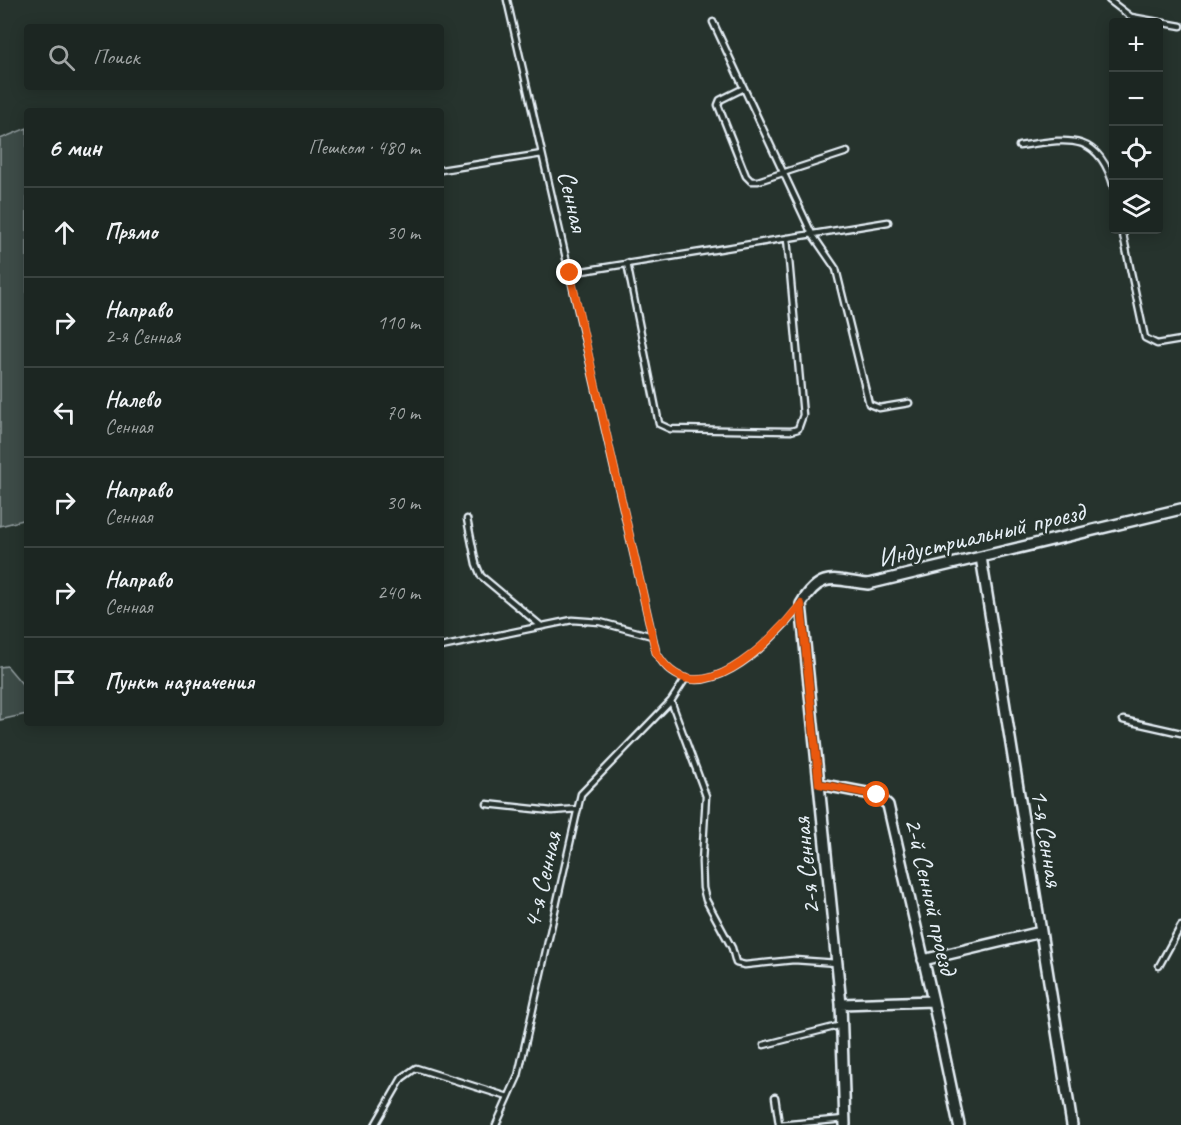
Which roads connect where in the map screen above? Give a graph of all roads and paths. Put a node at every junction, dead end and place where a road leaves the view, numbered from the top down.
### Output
1 (507, 0) edge
2 (1109, 0) edge
3 (713, 22) dead end
4 (1181, 26) edge
5 (744, 88) junction
6 (1019, 146) dead end
7 (847, 152) dead end
8 (543, 154) junction
9 (444, 169) edge
10 (783, 172) junction
11 (1110, 180) edge
12 (888, 222) dead end
13 (812, 234) junction
14 (1123, 234) edge
15 (787, 238) junction
16 (627, 263) junction
17 (570, 273) junction
18 (1181, 340) edge
19 (909, 403) dead end
20 (1181, 509) edge
21 (467, 519) dead end
22 (981, 557) junction
23 (801, 604) junction
24 (541, 626) junction
25 (652, 636) junction
26 (444, 646) edge
27 (686, 678) junction
28 (671, 701) junction
29 (1123, 720) dead end
30 (1181, 733) edge
31 (819, 784) junction
32 (487, 804) dead end
33 (578, 809) junction
34 (1181, 926) edge
35 (1041, 932) junction
36 (923, 960) junction
37 (837, 963) junction
38 (1159, 966) dead end
39 (933, 1001) junction
40 (841, 1004) junction
41 (842, 1025) junction
42 (764, 1045) dead end
43 (775, 1096) dead end
44 (508, 1097) junction
45 (845, 1122) edge
46 (375, 1125) edge
47 (496, 1125) edge
48 (779, 1125) edge
49 (959, 1125) edge
50 (1071, 1125) edge

1 - 8 lane, Сенная
2 - 4 lane
3 - 5 lane
5 - 10 lane
5 - 10 lane
6 - 11 lane
7 - 10 lane
8 - 9 lane
8 - 17 lane, Сенная
10 - 13 lane
12 - 13 lane
13 - 15 lane
13 - 19 lane
14 - 18 lane
15 - 16 lane
15 - 16 lane
16 - 17 lane
17 - 25 lane, Сенная
20 - 22 street, Индустриальный проезд
21 - 24 lane
22 - 23 street, Индустриальный проезд
22 - 35 street, 1-я Сенная
23 - 27 lane
23 - 31 street, 2-я Сенная
24 - 25 lane
24 - 26 lane
25 - 27 lane, Сенная
27 - 28 lane, 4-я Сенная
28 - 33 lane, 4-я Сенная
28 - 37 lane
29 - 30 lane
31 - 36 street, 2-й Сенной проезд
31 - 37 street, 2-я Сенная
32 - 33 lane
33 - 44 lane, 4-я Сенная
34 - 38 lane
35 - 36 street
35 - 50 street, 1-я Сенная
36 - 39 street, 2-й Сенной проезд
37 - 40 street, 2-я Сенная
39 - 40 street, 2-й Сенной проезд
39 - 49 street, 2-й Сенной проезд
40 - 41 street, 2-я Сенная
41 - 42 lane
41 - 45 street, 2-я Сенная
43 - 48 lane
44 - 46 lane
44 - 47 lane, 4-я Сенная
45 - 48 lane

